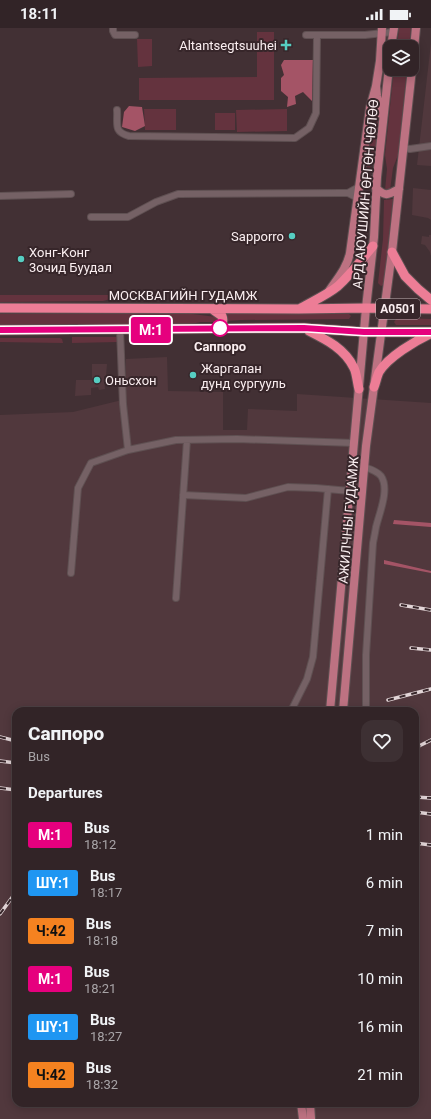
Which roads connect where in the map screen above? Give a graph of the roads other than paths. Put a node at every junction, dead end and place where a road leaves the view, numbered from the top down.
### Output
1 (113, 28) edge
2 (416, 28) edge
3 (393, 30) edge
4 (382, 31) edge
5 (135, 35) dead end
6 (306, 35) dead end
7 (317, 35) junction
8 (392, 40) edge
9 (415, 40) edge
10 (388, 76) edge
11 (411, 76) edge
12 (376, 86) junction
13 (117, 110) dead end
14 (382, 122) junction
15 (431, 146) edge
16 (403, 148) junction
17 (377, 177) junction
18 (359, 186) junction
19 (376, 188) junction
20 (399, 189) junction
21 (348, 192) junction
22 (71, 194) dead end
23 (0, 196) edge
24 (358, 198) junction
25 (375, 207) junction
26 (91, 216) dead end
27 (373, 246) junction
28 (392, 252) junction
29 (328, 294) junction
30 (431, 300) edge
31 (0, 308) edge
32 (366, 308) junction
33 (211, 309) junction
34 (299, 309) junction
35 (384, 309) junction
36 (431, 309) edge
37 (218, 328) junction
38 (304, 328) junction
39 (0, 330) edge
40 (120, 330) junction
41 (364, 332) junction
42 (381, 332) junction
43 (431, 333) edge
44 (374, 387) junction
45 (359, 389) junction
46 (187, 440) junction
47 (354, 443) junction
48 (128, 450) junction
49 (364, 467) junction
50 (328, 489) junction
51 (350, 491) junction
52 (183, 495) junction
53 (71, 573) dead end
54 (176, 598) dead end
55 (293, 707) edge
56 (330, 707) edge
57 (343, 707) edge
58 (366, 707) edge
59 (302, 1107) edge
60 (310, 1107) edge
61 (303, 1119) edge
62 (311, 1119) edge

1 - 5 street
2 - 9 main road
3 - 4 street
3 - 8 main road
4 - 7 street
4 - 12 main road
6 - 7 street
7 - 13 street
10 - 14 main road, АРД АЮУШИЙН ӨРГӨН ЧӨЛӨӨ
11 - 16 main road
12 - 14 main road
12 - 18 main road
14 - 17 main road, АРД АЮУШИЙН ӨРГӨН ЧӨЛӨӨ
15 - 16 street
16 - 20 main road
17 - 18 street
17 - 19 main road, АРД АЮУШИЙН ӨРГӨН ЧӨЛӨӨ
18 - 21 street
18 - 24 main road
19 - 20 main road
19 - 25 main road, АРД АЮУШИЙН ӨРГӨН ЧӨЛӨӨ
20 - 28 main road
21 - 24 street
21 - 26 street
22 - 23 street
24 - 25 street
24 - 29 main road
25 - 27 main road, АРД АЮУШИЙН ӨРГӨН ЧӨЛӨӨ
27 - 29 highway
27 - 32 main road, АРД АЮУШИЙН ӨРГӨН ЧӨЛӨӨ
28 - 30 highway
28 - 35 main road
29 - 34 highway
31 - 33 highway, МОСКВАГИЙН ГУДАМЖ
32 - 34 highway, МОСКВАГИЙН ГУДАМЖ
32 - 35 highway, A0501
32 - 41 main road, АРД АЮУШИЙН ӨРГӨН ЧӨЛӨӨ
33 - 34 highway, МОСКВАГИЙН ГУДАМЖ
33 - 37 highway
35 - 36 highway, A0501
35 - 42 main road
37 - 38 highway
37 - 40 highway
38 - 41 highway
38 - 45 highway
39 - 40 highway
40 - 48 street
41 - 42 highway, A0501
41 - 45 main road, АЖИЛЧНЫ ГУДАМЖ
42 - 43 highway, A0501
42 - 44 main road, АЖИЛЧНЫ ГУДАМЖ
43 - 44 highway
44 - 49 main road, АЖИЛЧНЫ ГУДАМЖ
45 - 47 main road, АЖИЛЧНЫ ГУДАМЖ
46 - 47 street
46 - 48 street
46 - 52 street
47 - 51 main road, АЖИЛЧНЫ ГУДАМЖ
48 - 53 street
49 - 57 main road, АЖИЛЧНЫ ГУДАМЖ
49 - 58 street
50 - 51 street
50 - 52 street
50 - 55 street
51 - 56 main road, АЖИЛЧНЫ ГУДАМЖ
52 - 54 street
59 - 61 main road
60 - 62 main road

